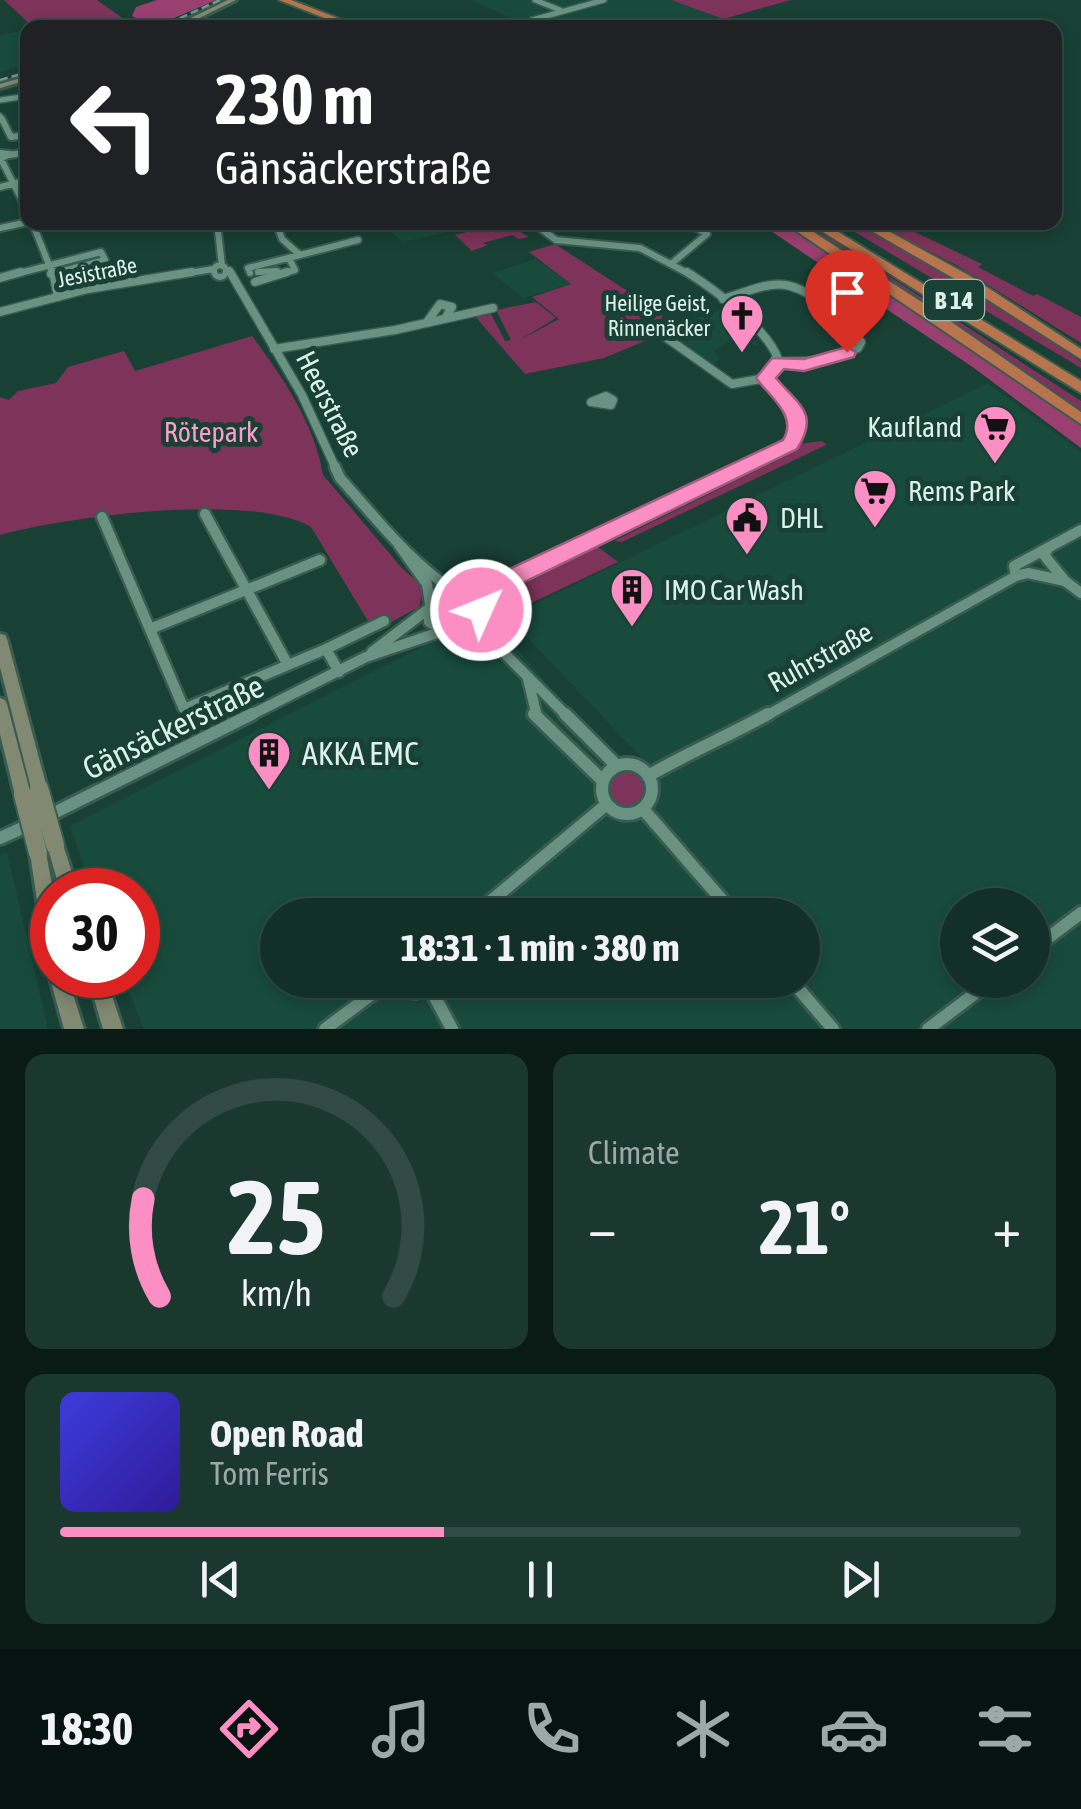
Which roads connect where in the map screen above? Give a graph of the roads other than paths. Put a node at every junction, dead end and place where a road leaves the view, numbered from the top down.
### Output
1 (233, 0) edge
2 (270, 0) edge
3 (283, 0) edge
4 (535, 0) edge
5 (604, 0) edge
6 (561, 10) junction
7 (190, 20) edge
8 (324, 20) edge
9 (337, 20) edge
10 (532, 20) edge
11 (0, 116) edge
12 (20, 136) edge
13 (5, 142) dead end
14 (4, 156) edge
15 (20, 185) edge
16 (0, 187) edge
17 (16, 187) junction
18 (20, 187) edge
19 (20, 195) edge
20 (34, 230) edge
21 (219, 230) edge
22 (279, 230) edge
23 (544, 230) edge
24 (700, 230) edge
25 (801, 230) edge
26 (825, 230) edge
27 (841, 230) edge
28 (876, 230) edge
29 (358, 240) dead end
30 (96, 243) dead end
31 (300, 255) junction
32 (289, 258) junction
33 (671, 264) junction
34 (51, 269) junction
35 (274, 269) junction
36 (222, 272) junction
37 (0, 278) edge
38 (58, 296) junction
39 (723, 299) junction
40 (493, 308) dead end
41 (0, 312) edge
42 (664, 336) dead end
43 (274, 349) junction
44 (1081, 356) edge
45 (779, 362) junction
46 (766, 378) junction
47 (1081, 378) edge
48 (1081, 388) edge
49 (1081, 419) edge
50 (205, 514) dead end
51 (102, 517) dead end
52 (1081, 530) edge
53 (398, 543) junction
54 (1048, 549) junction
55 (320, 560) dead end
56 (1016, 576) junction
57 (1064, 581) junction
58 (497, 585) junction
59 (246, 591) junction
60 (459, 592) junction
61 (1081, 593) edge
62 (429, 607) junction
63 (480, 613) junction
64 (384, 621) dead end
65 (150, 630) junction
66 (443, 631) junction
67 (461, 631) junction
68 (488, 637) junction
69 (0, 640) edge
70 (326, 649) junction
71 (366, 657) junction
72 (288, 665) junction
73 (339, 672) junction
74 (528, 679) junction
75 (0, 704) edge
76 (617, 766) junction
77 (648, 776) junction
78 (601, 779) junction
79 (31, 792) junction
80 (607, 804) junction
81 (644, 808) junction
82 (0, 838) edge
83 (46, 849) junction
84 (47, 868) edge
85 (57, 868) edge
86 (494, 898) edge
87 (721, 898) edge
88 (1081, 913) edge
89 (1050, 936) edge
90 (65, 998) edge
91 (103, 998) edge
92 (368, 998) edge
93 (439, 998) edge
94 (806, 998) edge
95 (969, 998) edge
96 (113, 1028) edge
97 (74, 1029) edge
98 (326, 1029) edge
99 (452, 1029) edge
100 (833, 1029) edge
101 (928, 1029) edge

1 - 7 main road
2 - 8 highway
3 - 9 highway
4 - 6 street
5 - 6 street
6 - 10 street
11 - 12 street
13 - 14 street
14 - 17 street
15 - 17 street
16 - 17 street
17 - 18 street
17 - 19 street
20 - 34 street
21 - 36 street
22 - 31 street
23 - 33 street
24 - 33 street
25 - 49 highway
26 - 48 highway, B 14
27 - 47 highway, B 14
28 - 44 highway
29 - 31 street
30 - 34 street
31 - 32 street
32 - 35 street
32 - 35 street
33 - 39 street
34 - 37 street
34 - 38 street
35 - 35 street
36 - 38 street, Jesistraße
36 - 43 street, Heerstraße
38 - 41 street, Jesistraße
39 - 45 street
39 - 45 street
40 - 43 street
42 - 46 street
43 - 53 street, Heerstraße
45 - 46 street
46 - 58 street
50 - 59 street
51 - 65 street
52 - 54 street, Ruhrstraße
53 - 60 street, Heerstraße
53 - 62 street, Heerstraße
54 - 56 street, Ruhrstraße
54 - 57 street
55 - 59 street
56 - 57 street
56 - 77 street, Ruhrstraße
57 - 61 street
58 - 60 street
58 - 63 street
59 - 65 street
59 - 72 street
60 - 62 street
60 - 63 street
62 - 66 street
62 - 71 street, Gänsäckerstraße
63 - 67 street
63 - 68 street
64 - 70 street
65 - 72 street
66 - 67 street
66 - 71 street, Gänsäckerstraße
67 - 68 street
68 - 74 street
69 - 79 main road
70 - 72 street
70 - 73 street
71 - 73 street, Gänsäckerstraße
73 - 82 street, Gänsäckerstraße
74 - 76 street
74 - 78 street
75 - 79 main road
76 - 77 street
76 - 78 street
77 - 81 street
78 - 80 street
79 - 83 main road, bridge
80 - 81 street
80 - 86 street
81 - 87 street
83 - 84 main road
83 - 85 main road
88 - 89 street
90 - 97 main road
91 - 96 main road
92 - 98 street
93 - 99 street
94 - 100 street
95 - 101 street

